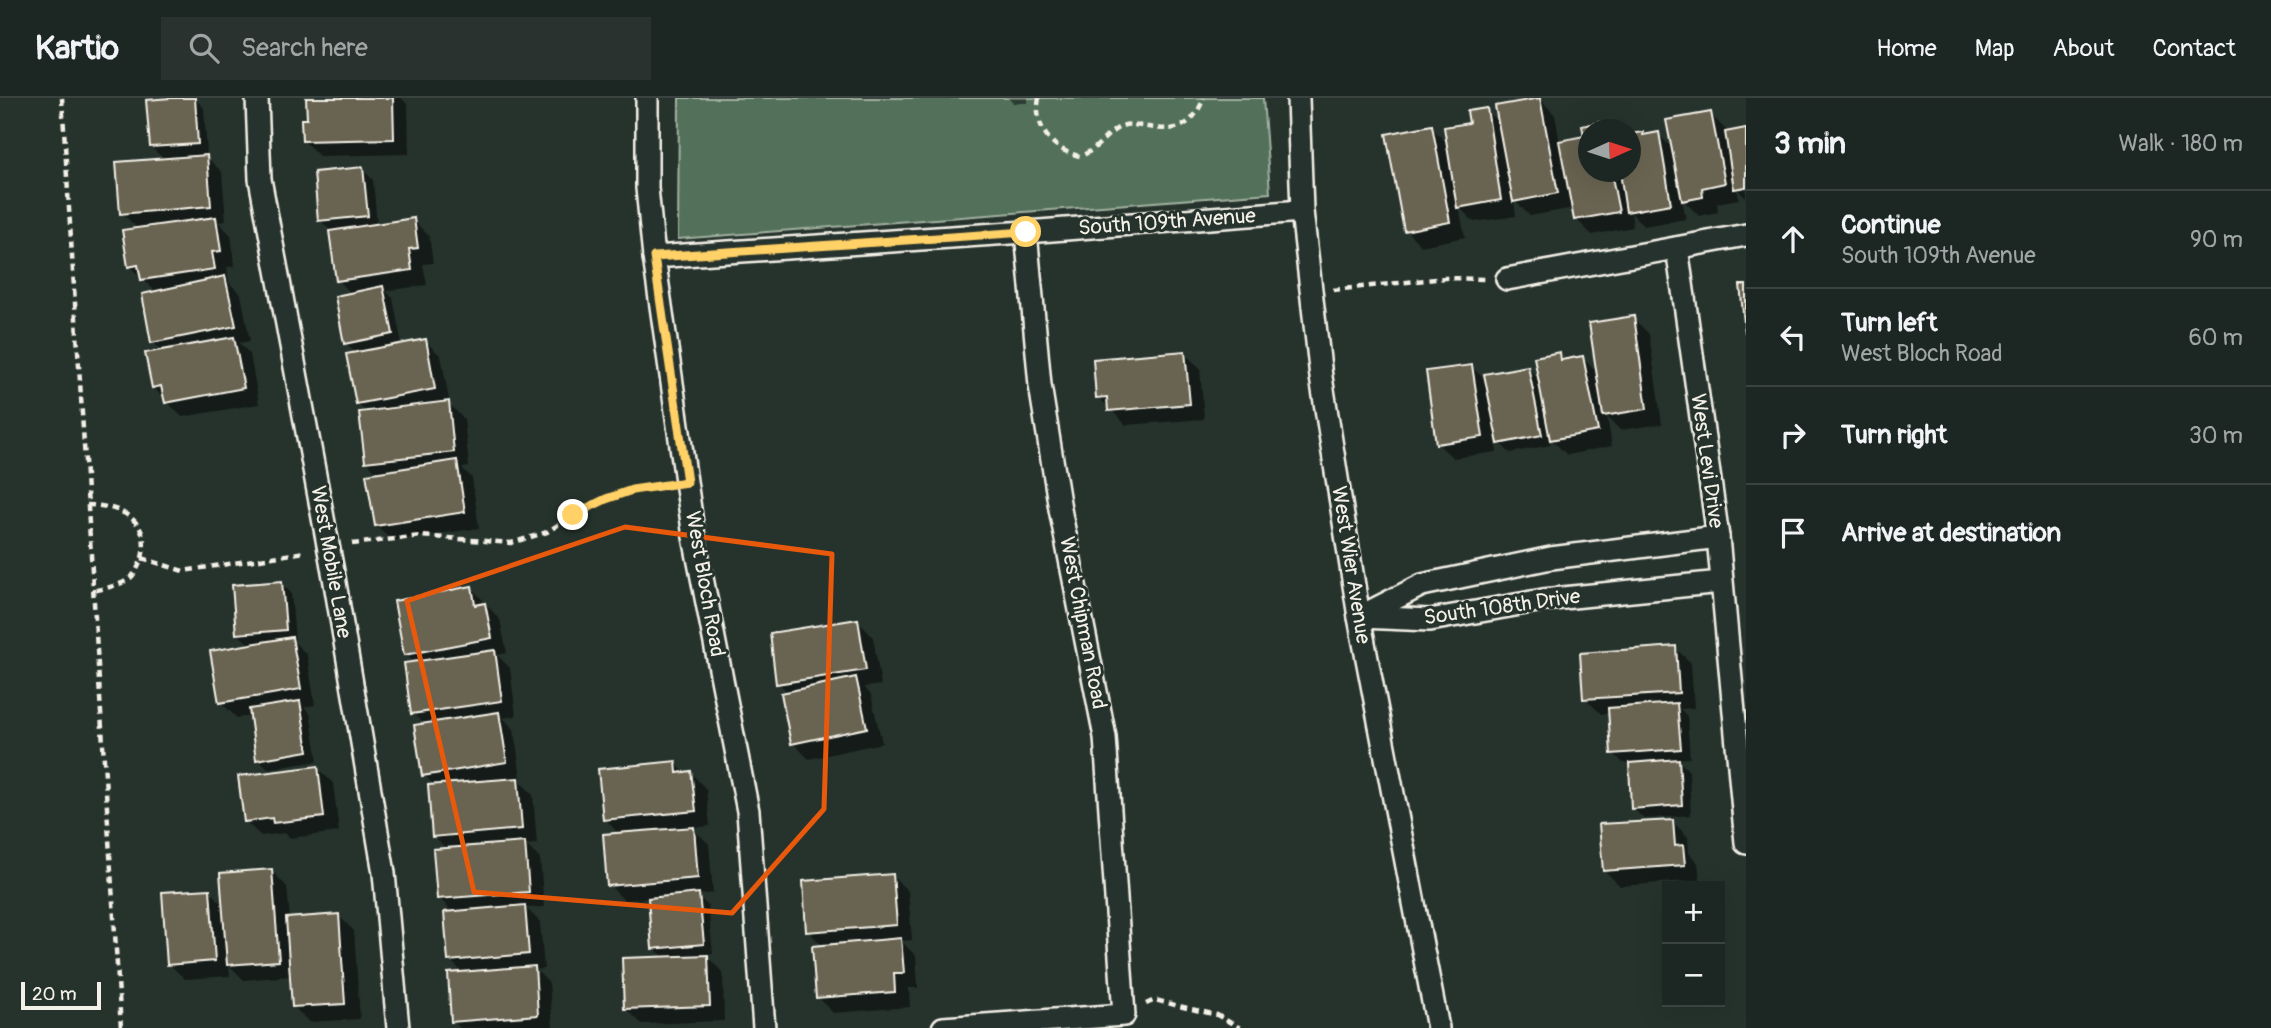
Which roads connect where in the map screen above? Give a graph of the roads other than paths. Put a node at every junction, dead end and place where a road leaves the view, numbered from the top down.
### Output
1 (257, 98) edge
2 (647, 98) edge
3 (1298, 98) edge
4 (1302, 211) junction
5 (1026, 232) junction
6 (1746, 235) edge
7 (1677, 248) junction
8 (654, 257) junction
9 (1507, 279) road end
10 (1718, 537) junction
11 (1721, 582) junction
12 (1359, 617) junction
13 (1746, 843) edge
14 (398, 1028) edge
15 (764, 1028) edge
16 (943, 1028) edge
17 (1438, 1028) edge

1 - 14 street, West Mobile Lane
2 - 8 street, West Bloch Road
3 - 4 street, West Wier Avenue
4 - 5 street, South 109th Avenue
4 - 12 street, West Wier Avenue
5 - 8 street, South 109th Avenue
5 - 16 street, West Chipman Road
6 - 7 street
7 - 9 street
7 - 10 street, West Levi Drive
8 - 15 street, West Bloch Road
10 - 11 street, West Levi Drive
10 - 12 street, South 108th Drive
11 - 12 street, South 108th Drive
11 - 13 street, West Levi Drive
12 - 17 street, West Wier Avenue

